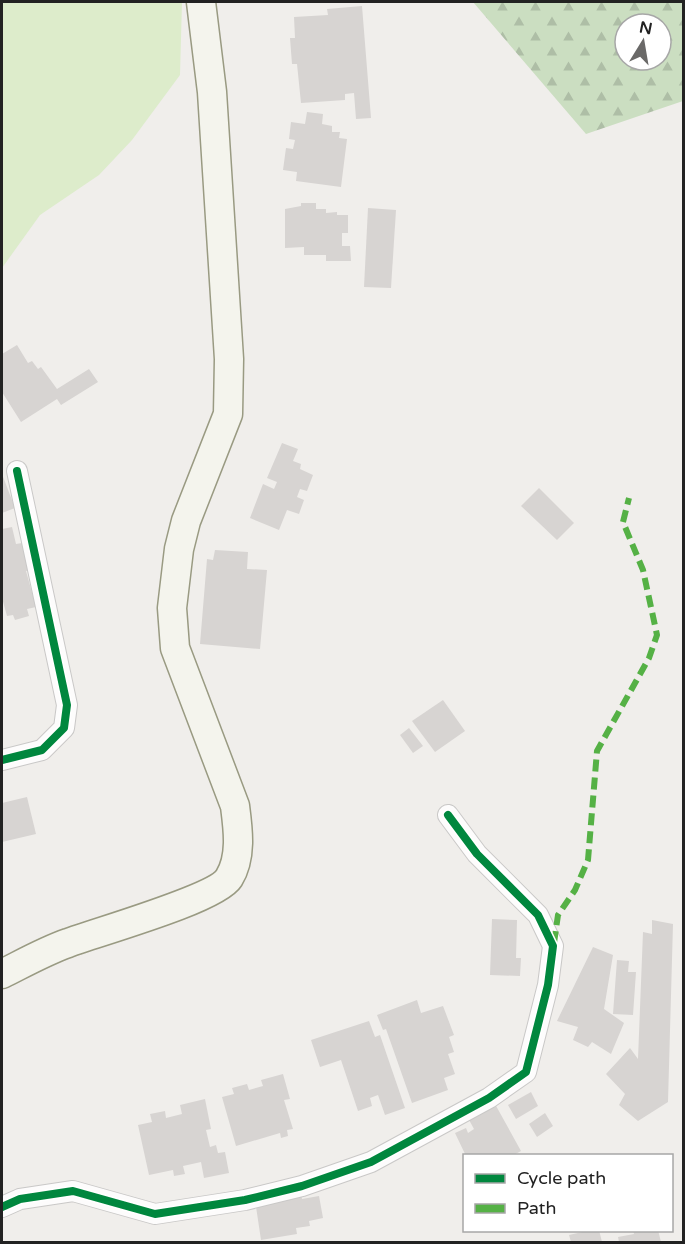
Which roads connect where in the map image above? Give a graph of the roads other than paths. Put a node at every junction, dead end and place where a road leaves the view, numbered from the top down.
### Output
1 (201, 2) edge
2 (16, 471) dead end
3 (2, 760) edge
4 (448, 815) dead end
5 (2, 974) edge
6 (2, 1207) edge

1 - 5 main road
2 - 3 street
4 - 6 street

